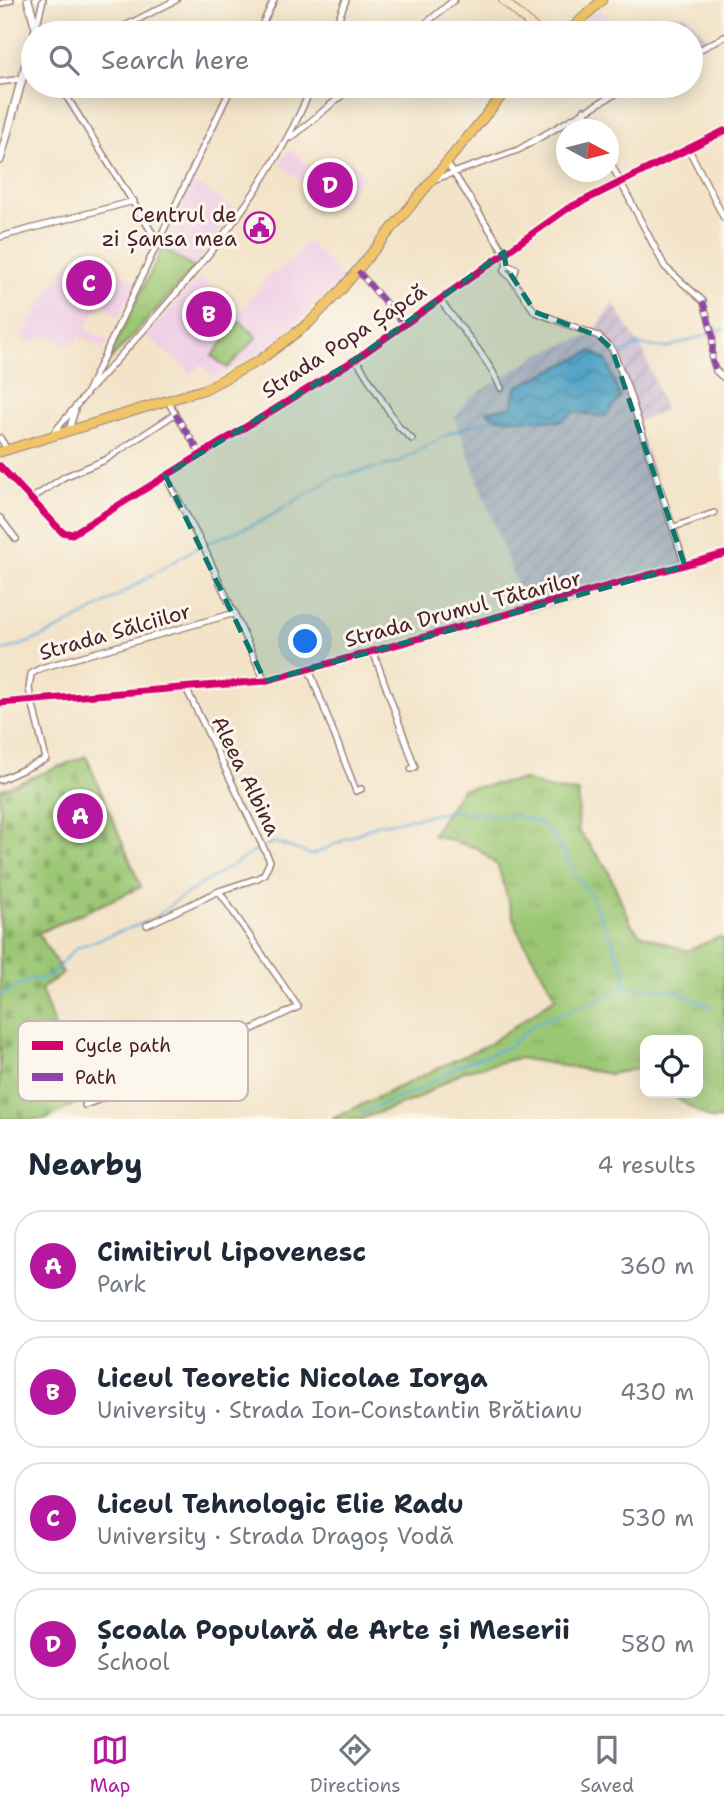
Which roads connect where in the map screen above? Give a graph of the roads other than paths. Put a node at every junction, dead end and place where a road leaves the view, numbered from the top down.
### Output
1 (11, 0) edge
2 (28, 0) edge
3 (43, 0) edge
4 (176, 0) edge
5 (274, 0) edge
6 (346, 0) edge
7 (454, 0) edge
8 (503, 0) edge
9 (596, 2) edge
10 (0, 4) edge
11 (33, 21) edge
12 (38, 21) edge
13 (135, 21) edge
14 (264, 21) edge
15 (338, 21) edge
16 (429, 21) edge
17 (527, 21) edge
18 (578, 21) edge
19 (724, 37) edge
20 (703, 48) edge
21 (21, 76) edge
22 (20, 79) junction
23 (0, 82) edge
24 (68, 98) edge
25 (226, 98) edge
26 (307, 98) edge
27 (339, 98) edge
28 (500, 98) edge
29 (606, 98) edge
30 (302, 109) junction
31 (584, 110) junction
32 (588, 119) edge
33 (313, 121) junction
34 (724, 131) edge
35 (289, 140) junction
36 (688, 148) junction
37 (0, 160) edge
38 (447, 163) junction
39 (454, 172) junction
40 (619, 177) edge
41 (433, 181) junction
42 (621, 181) junction
43 (134, 201) junction
44 (724, 218) edge
45 (0, 237) edge
46 (158, 242) junction
47 (504, 252) junction
48 (358, 271) junction
49 (440, 300) junction
50 (703, 301) joint
51 (404, 324) junction
52 (356, 359) junction
53 (716, 371) joint
54 (724, 378) edge
55 (501, 387) dead end
56 (86, 394) junction
57 (168, 401) junction
58 (76, 407) junction
59 (175, 414) junction
60 (69, 430) junction
61 (51, 436) junction
62 (0, 439) edge
63 (412, 439) dead end
64 (4, 451) edge
65 (200, 453) junction
66 (1, 470) edge
67 (165, 475) junction
68 (31, 499) junction
69 (714, 513) dead end
70 (0, 518) edge
71 (674, 527) junction
72 (16, 539) dead end
73 (724, 554) edge
74 (685, 566) junction
75 (235, 613) junction
76 (373, 651) junction
77 (309, 669) junction
78 (265, 681) junction
79 (187, 690) junction
80 (32, 701) junction
81 (0, 703) edge
82 (411, 769) dead end
83 (0, 780) edge
84 (361, 789) dead end
85 (219, 891) junction
86 (147, 925) dead end
87 (248, 1031) edge
88 (95, 1101) edge
89 (85, 1105) dead end

1 - 10 street
2 - 11 street
3 - 12 street
4 - 13 street
5 - 14 street
6 - 15 street
7 - 16 street
8 - 17 main road
9 - 18 main road
19 - 20 street
21 - 22 street
22 - 23 street
22 - 37 street
24 - 43 street
25 - 46 street
26 - 30 street
27 - 33 street
28 - 38 main road
29 - 31 street
30 - 33 street
30 - 35 street
31 - 32 street
31 - 39 street
33 - 35 street
34 - 36 street, Strada Popa Șapcă
35 - 56 street
36 - 42 street, Strada Popa Șapcă
36 - 44 street
38 - 39 street
38 - 41 main road
39 - 41 street
39 - 47 street
40 - 42 street
41 - 48 main road
42 - 47 street, Strada Popa Șapcă
42 - 50 street
43 - 45 street
43 - 46 street
46 - 56 street
47 - 49 street, Strada Popa Șapcă
47 - 71 street
48 - 51 street
48 - 57 main road
49 - 51 street, Strada Popa Șapcă
49 - 55 street
50 - 53 street
51 - 52 street, Strada Popa Șapcă
52 - 63 street
52 - 65 street, Strada Popa Șapcă
53 - 54 street
56 - 58 street
57 - 59 street
57 - 60 main road
58 - 60 street
58 - 61 street
59 - 65 street
59 - 68 street
60 - 61 main road
61 - 64 main road
62 - 64 street
65 - 67 street, Strada Popa Șapcă
66 - 68 street, Strada Popa Șapcă
67 - 68 street, Strada Popa Șapcă
67 - 75 street
69 - 71 street
70 - 72 street
71 - 74 street
73 - 74 street, Strada Drumul Tătarilor
74 - 76 street, Strada Drumul Tătarilor
75 - 78 street
75 - 80 street, Strada Sălciilor
76 - 77 street, Strada Drumul Tătarilor
76 - 82 street
77 - 78 street, Strada Drumul Tătarilor
77 - 84 street
78 - 79 street, Strada Drumul Tătarilor
79 - 80 street, Strada Drumul Tătarilor
79 - 85 street, Aleea Albina
80 - 81 street, Strada Drumul Tătarilor
80 - 83 street
85 - 86 street, Aleea Albina
85 - 87 street
88 - 89 street

